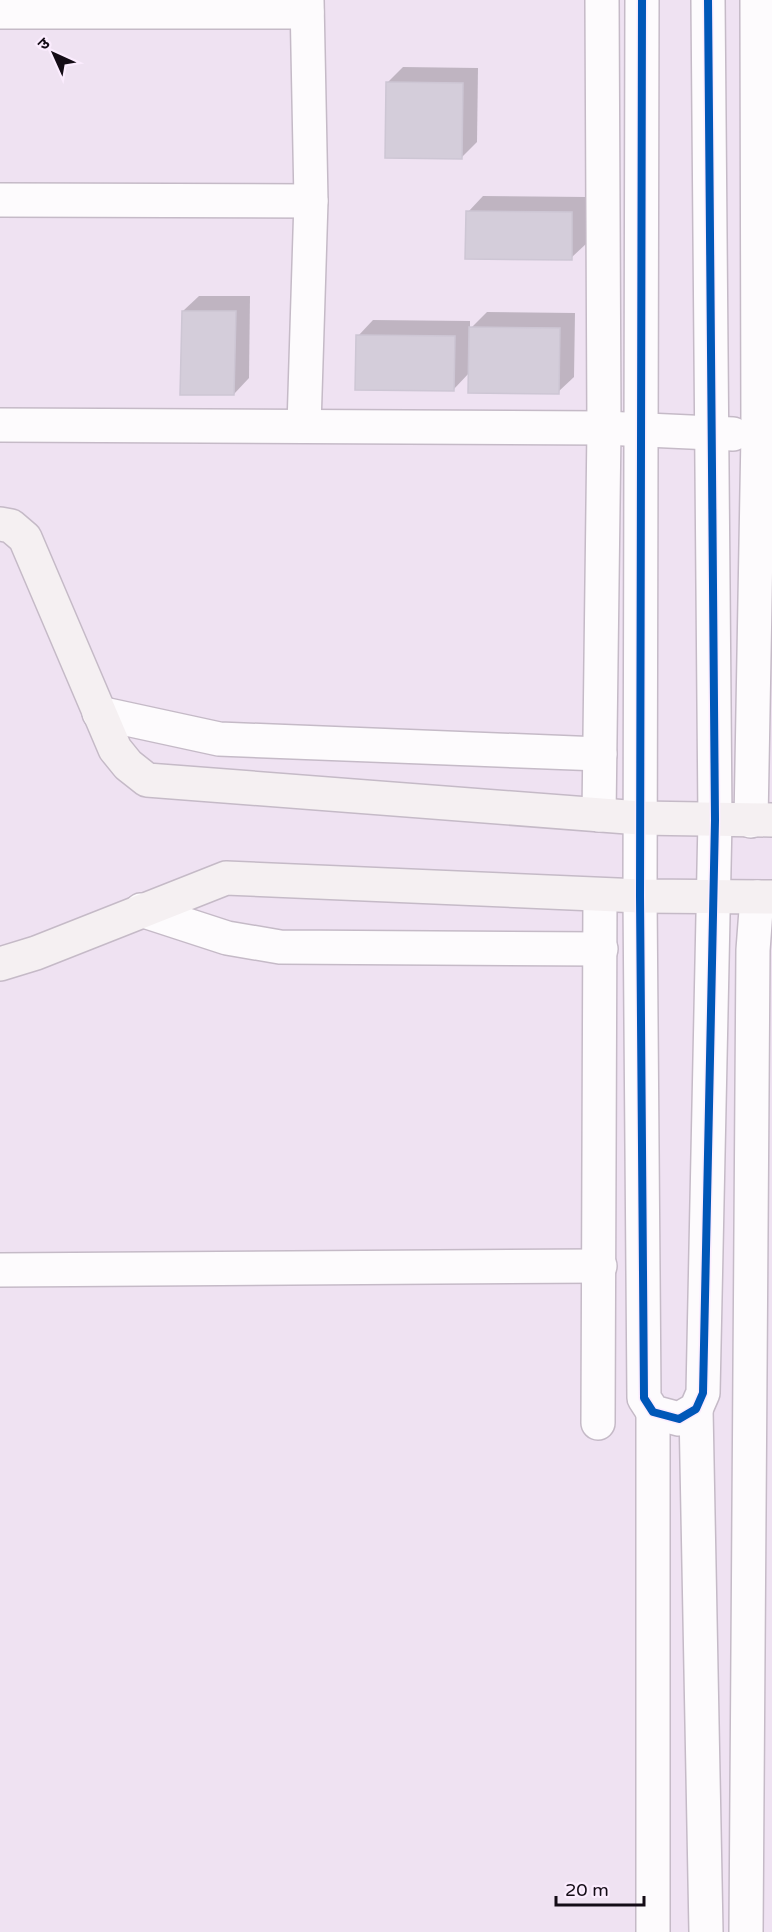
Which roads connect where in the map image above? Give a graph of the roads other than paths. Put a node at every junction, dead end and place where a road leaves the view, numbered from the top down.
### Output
1 (602, 0) edge
2 (642, 0) edge
3 (708, 0) edge
4 (757, 0) edge
5 (307, 6) edge
6 (0, 12) edge
7 (0, 200) edge
8 (311, 201) junction
9 (0, 425) edge
10 (304, 426) junction
11 (604, 428) junction
12 (642, 429) junction
13 (712, 434) junction
14 (765, 434) edge
15 (0, 524) edge
16 (99, 713) junction
17 (713, 751) junction
18 (761, 751) edge
19 (600, 754) junction
20 (599, 815) junction
21 (640, 818) junction
22 (715, 820) junction
23 (761, 820) edge
24 (600, 895) junction
25 (640, 897) junction
26 (765, 897) edge
27 (712, 898) junction
28 (141, 910) junction
29 (601, 949) junction
30 (763, 950) edge
31 (0, 964) edge
32 (600, 1266) junction
33 (0, 1270) edge
34 (707, 1271) junction
35 (761, 1271) edge
36 (696, 1409) junction
37 (653, 1412) junction
38 (598, 1423) dead end
39 (653, 1932) edge
40 (706, 1932) edge
41 (746, 1932) edge

1 - 11 street
2 - 12 street
3 - 13 street
4 - 14 street
5 - 6 street
5 - 8 street
7 - 8 street
8 - 10 street
9 - 10 street
10 - 11 street
11 - 12 street
11 - 19 street
12 - 13 street
12 - 21 street
13 - 14 street
13 - 17 street
14 - 18 street
15 - 16 street
16 - 19 street
16 - 20 street
17 - 18 street
17 - 22 street
18 - 23 street
19 - 20 street
20 - 21 street
21 - 22 street
21 - 25 street
22 - 23 street
22 - 27 street
24 - 25 street
24 - 28 street
24 - 29 street
25 - 27 street
25 - 37 street
26 - 27 street
26 - 30 street
27 - 34 street
28 - 29 street
28 - 31 street
29 - 32 street
30 - 35 street
32 - 33 street
32 - 38 street
34 - 35 street
34 - 36 street
35 - 41 street
36 - 37 street
36 - 40 street
37 - 39 street

